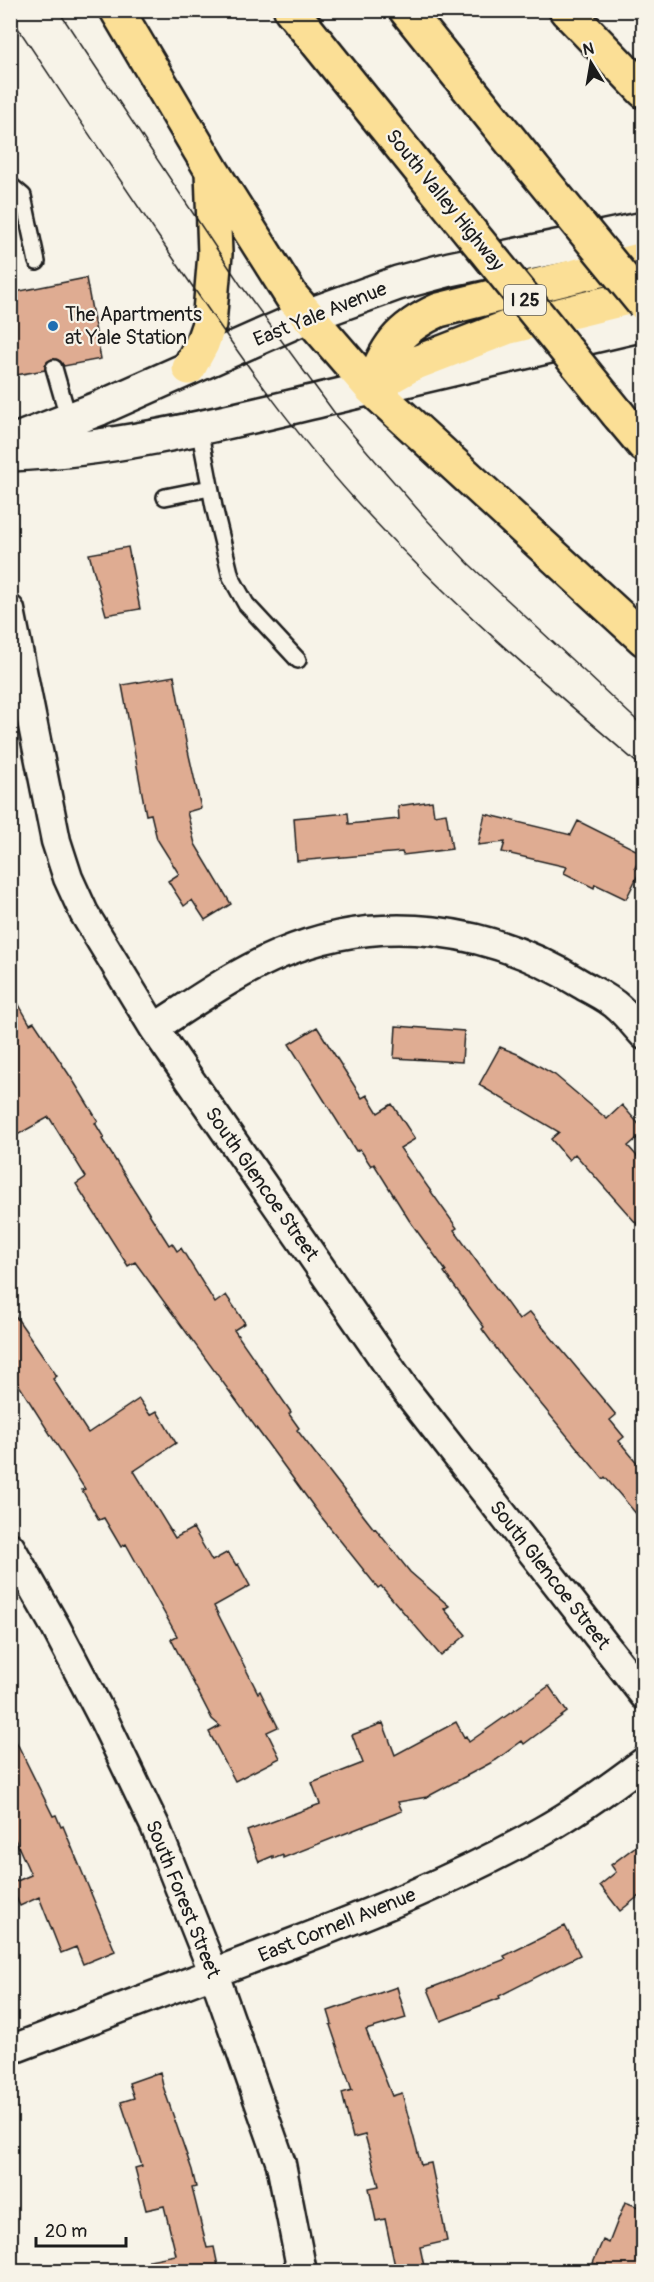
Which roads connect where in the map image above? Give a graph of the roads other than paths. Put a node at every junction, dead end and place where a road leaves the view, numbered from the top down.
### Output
1 (117, 10) edge
2 (291, 10) edge
3 (406, 10) edge
4 (567, 10) edge
5 (644, 91) edge
6 (212, 169) junction
7 (10, 185) edge
8 (644, 229) edge
9 (644, 259) edge
10 (37, 262) dead end
11 (644, 294) edge
12 (644, 304) edge
13 (307, 316) junction
14 (644, 324) edge
15 (54, 368) dead end
16 (189, 368) junction
17 (371, 388) junction
18 (69, 420) junction
19 (199, 428) junction
20 (10, 443) edge
21 (644, 446) edge
22 (10, 454) edge
23 (210, 488) junction
24 (165, 497) dead end
25 (10, 610) edge
26 (644, 639) edge
27 (298, 660) dead end
28 (154, 1028) junction
29 (644, 1035) edge
30 (10, 1547) edge
31 (644, 1695) edge
32 (644, 1762) edge
33 (214, 1974) junction
34 (10, 2050) edge
35 (302, 2271) edge

1 - 6 highway
2 - 21 highway, South Valley Highway / I 25, bridge
3 - 12 highway, bridge
4 - 5 highway
6 - 13 highway
6 - 16 highway
7 - 10 lane
8 - 13 main road, East Yale Avenue
9 - 17 highway
11 - 17 highway
13 - 16 main road, East Yale Avenue
13 - 17 highway
14 - 17 main road
15 - 18 lane
16 - 18 main road, East Yale Avenue
17 - 19 main road
17 - 26 highway
18 - 20 main road, East Yale Avenue
19 - 22 main road
19 - 23 lane
23 - 24 lane
23 - 27 lane
25 - 28 street, South Glencoe Street
28 - 29 street
28 - 31 street, South Glencoe Street
30 - 33 street, South Forest Street
32 - 33 street, East Cornell Avenue
33 - 34 street, East Cornell Avenue
33 - 35 street, South Forest Street

